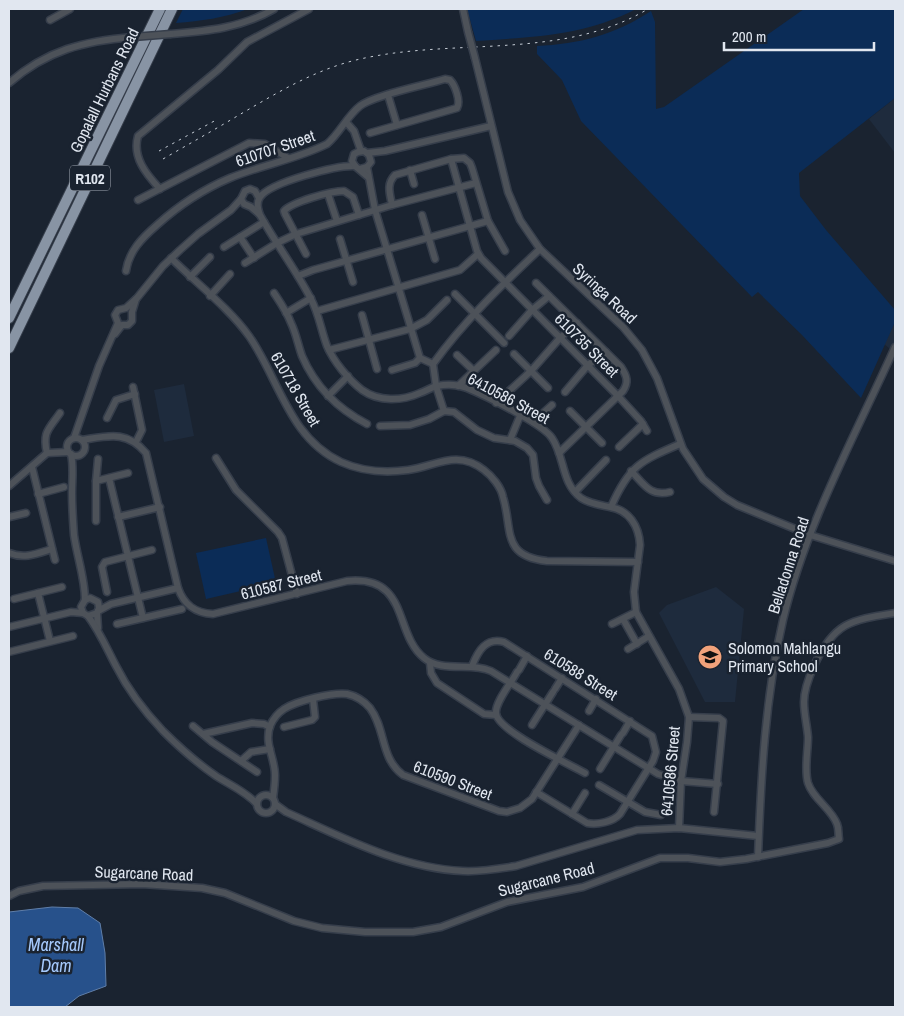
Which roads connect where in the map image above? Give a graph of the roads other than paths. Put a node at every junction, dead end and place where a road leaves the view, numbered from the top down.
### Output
1 (70, 9) edge
2 (160, 9) edge
3 (172, 9) edge
4 (274, 9) edge
5 (309, 9) edge
6 (456, 9) edge
7 (463, 9) edge
8 (50, 20) dead end
9 (9, 83) edge
10 (388, 95) junction
11 (346, 122) junction
12 (397, 125) junction
13 (492, 126) junction
14 (370, 133) dead end
15 (385, 151) junction
16 (359, 154) junction
17 (288, 158) junction
18 (452, 159) junction
19 (341, 166) junction
20 (363, 166) junction
21 (410, 170) junction
22 (476, 183) junction
23 (414, 184) dead end
24 (459, 188) junction
25 (160, 189) junction
26 (271, 189) junction
27 (255, 191) junction
28 (328, 194) junction
29 (241, 198) junction
30 (138, 200) dead end
31 (253, 204) junction
32 (392, 205) junction
33 (231, 210) junction
34 (375, 210) junction
35 (359, 215) junction
36 (422, 215) dead end
37 (488, 221) junction
38 (264, 222) junction
39 (337, 222) junction
40 (470, 226) junction
41 (296, 234) junction
42 (240, 237) junction
43 (428, 238) junction
44 (340, 239) dead end
45 (277, 243) junction
46 (224, 247) dead end
47 (540, 249) junction
48 (387, 250) junction
49 (505, 251) dead end
50 (306, 254) dead end
51 (478, 254) junction
52 (210, 257) dead end
53 (171, 258) junction
54 (254, 258) junction
55 (435, 259) dead end
56 (347, 261) junction
57 (245, 263) dead end
58 (126, 271) dead end
59 (230, 274) dead end
60 (298, 276) junction
61 (190, 277) junction
62 (353, 282) dead end
63 (504, 282) junction
64 (536, 283) dead end
65 (398, 288) junction
66 (274, 293) dead end
67 (455, 294) dead end
68 (210, 296) junction
69 (550, 296) junction
70 (136, 298) junction
71 (310, 298) junction
72 (447, 300) dead end
73 (126, 308) junction
74 (532, 310) junction
75 (316, 311) junction
76 (132, 312) junction
77 (286, 313) junction
78 (475, 314) junction
79 (362, 315) dead end
80 (9, 318) edge
81 (577, 323) junction
82 (120, 324) junction
83 (410, 329) junction
84 (509, 336) dead end
85 (560, 338) junction
86 (369, 340) junction
87 (504, 343) dead end
88 (895, 347) edge
89 (9, 348) edge
90 (329, 350) junction
91 (496, 350) dead end
92 (606, 352) junction
93 (514, 354) dead end
94 (457, 355) dead end
95 (420, 358) junction
96 (433, 364) junction
97 (588, 365) junction
98 (378, 369) dead end
99 (392, 370) dead end
100 (474, 371) junction
101 (531, 371) junction
102 (348, 376) junction
103 (436, 386) junction
104 (458, 386) junction
105 (133, 387) dead end
106 (548, 388) dead end
107 (565, 392) dead end
108 (135, 394) junction
109 (328, 396) junction
110 (618, 396) junction
111 (496, 403) junction
112 (552, 405) dead end
113 (570, 410) dead end
114 (444, 411) junction
115 (60, 412) dead end
116 (520, 416) junction
117 (107, 418) dead end
118 (533, 422) junction
119 (367, 424) dead end
120 (643, 424) junction
121 (380, 426) dead end
122 (586, 426) junction
123 (647, 431) dead end
124 (510, 440) junction
125 (80, 441) junction
126 (136, 442) junction
127 (602, 443) dead end
128 (680, 444) junction
129 (619, 448) dead end
130 (69, 450) junction
131 (47, 452) junction
132 (558, 453) junction
133 (79, 455) junction
134 (216, 458) dead end
135 (98, 459) dead end
136 (606, 460) dead end
137 (32, 467) junction
138 (73, 467) junction
139 (632, 471) junction
140 (128, 474) dead end
141 (109, 478) junction
142 (96, 481) junction
143 (9, 486) edge
144 (64, 488) dead end
145 (575, 492) junction
146 (670, 492) dead end
147 (38, 494) junction
148 (547, 500) dead end
149 (160, 507) junction
150 (610, 507) junction
151 (26, 513) dead end
152 (118, 516) junction
153 (9, 518) edge
154 (96, 521) dead end
155 (810, 535) junction
156 (52, 549) junction
157 (152, 550) dead end
158 (9, 551) edge
159 (127, 556) junction
160 (55, 560) dead end
161 (895, 561) edge
162 (638, 562) junction
163 (62, 587) dead end
164 (84, 587) junction
165 (178, 588) junction
166 (107, 592) dead end
167 (38, 593) junction
168 (297, 594) junction
169 (138, 598) junction
170 (14, 599) dead end
171 (95, 600) junction
172 (83, 602) junction
173 (111, 604) junction
174 (182, 609) dead end
175 (71, 612) junction
176 (98, 612) junction
177 (636, 612) junction
178 (895, 613) edge
179 (86, 614) junction
180 (143, 618) junction
181 (44, 619) junction
182 (623, 619) junction
183 (117, 624) dead end
184 (612, 624) dead end
185 (9, 627) edge
186 (98, 629) junction
187 (73, 636) dead end
188 (649, 636) junction
189 (50, 642) junction
190 (637, 644) junction
191 (628, 649) dead end
192 (9, 652) edge
193 (527, 656) junction
194 (430, 663) junction
195 (472, 666) junction
196 (562, 678) junction
197 (511, 683) junction
198 (312, 699) junction
199 (596, 699) junction
200 (545, 704) junction
201 (589, 711) dead end
202 (496, 716) junction
203 (689, 717) junction
204 (630, 721) junction
205 (532, 724) dead end
206 (579, 725) junction
207 (193, 726) dead end
208 (284, 727) dead end
209 (270, 728) junction
210 (203, 734) junction
211 (614, 747) junction
212 (270, 749) junction
213 (558, 758) junction
214 (241, 761) junction
215 (649, 768) junction
216 (600, 769) dead end
217 (257, 772) dead end
218 (585, 774) dead end
219 (681, 781) junction
220 (274, 783) junction
221 (718, 784) junction
222 (599, 785) dead end
223 (536, 792) junction
224 (585, 793) dead end
225 (247, 794) junction
226 (263, 795) junction
227 (274, 801) junction
228 (627, 802) junction
229 (257, 804) junction
230 (270, 812) junction
231 (286, 812) junction
232 (714, 812) dead end
233 (572, 814) junction
234 (661, 815) dead end
235 (679, 828) junction
236 (758, 836) junction
237 (758, 857) junction
238 (9, 896) edge

1 - 8 street
2 - 80 highway, Gopalall Hurbans Road / R102
3 - 89 highway, Gopalall Hurbans Road / R102
4 - 9 street, bridge
5 - 25 street
6 - 7 street
7 - 13 street, Syringa Road, bridge
10 - 11 street, 610707 Street
10 - 12 street
10 - 12 street, 610707 Street
11 - 16 street
11 - 17 street, 610707 Street
12 - 14 street
13 - 15 street
13 - 47 street, Syringa Road
15 - 16 street
15 - 20 street
16 - 19 street
16 - 20 street
16 - 20 street
17 - 25 street
17 - 58 street, 610707 Street
18 - 21 street
18 - 22 street
18 - 24 street
19 - 20 street
19 - 26 street
20 - 34 street
21 - 23 street
21 - 32 street
22 - 24 street
22 - 37 street
24 - 32 street
24 - 40 street
25 - 30 street
26 - 27 street
26 - 31 street
27 - 29 street
27 - 31 street
28 - 35 street
28 - 39 street
28 - 41 street
29 - 31 street
29 - 33 street
31 - 33 street
31 - 38 street, 6410586 Street
32 - 34 street
33 - 53 street
34 - 35 street
34 - 48 street
35 - 39 street
36 - 43 street
37 - 40 street
37 - 49 street
38 - 42 street
38 - 45 street, 6410586 Street
39 - 41 street
40 - 43 street
40 - 51 street
41 - 45 street
41 - 50 street
42 - 46 street
42 - 54 street
43 - 48 street
43 - 55 street
44 - 56 street
45 - 54 street
45 - 60 street, 6410586 Street
47 - 63 street
47 - 128 street, Syringa Road
48 - 56 street
48 - 65 street
51 - 63 street, 610735 Street
51 - 65 street
52 - 61 street
53 - 61 street, 610718 Street
53 - 70 street
54 - 57 street
56 - 60 street
56 - 62 street
59 - 68 street
60 - 71 street, 6410586 Street
61 - 68 street, 610718 Street
63 - 74 street, 610735 Street
63 - 78 street
64 - 69 street
65 - 75 street
65 - 83 street
66 - 77 street
67 - 78 street
68 - 162 street, 610718 Street
69 - 74 street
69 - 81 street
70 - 73 street
70 - 76 street
71 - 75 street, 6410586 Street
71 - 77 street
72 - 83 street
73 - 76 street
73 - 82 street
74 - 84 street
74 - 85 street, 610735 Street
75 - 90 street, 6410586 Street
76 - 82 street
77 - 109 street
78 - 87 street
78 - 96 street
79 - 86 street
81 - 85 street
81 - 92 street
82 - 125 street
83 - 86 street
83 - 95 street
85 - 97 street, 610735 Street
85 - 101 street
86 - 90 street
86 - 98 street
88 - 155 street, Belladonna Road
90 - 102 street, 6410586 Street
91 - 100 street
92 - 97 street
92 - 110 street
93 - 101 street
94 - 100 street
95 - 96 street
95 - 99 street
96 - 103 street
97 - 107 street
97 - 110 street, 610735 Street
100 - 104 street
101 - 106 street
101 - 111 street
102 - 103 street, 6410586 Street
102 - 109 street
103 - 104 street, 6410586 Street
103 - 114 street
104 - 111 street, 6410586 Street
105 - 108 street
108 - 117 street
108 - 126 street
109 - 119 street
110 - 120 street, 610735 Street
110 - 122 street
111 - 116 street, 6410586 Street
112 - 118 street
113 - 122 street
114 - 121 street
114 - 124 street
115 - 131 street
116 - 118 street, 6410586 Street
116 - 124 street
118 - 132 street, 6410586 Street
120 - 123 street, 610735 Street
120 - 129 street
122 - 127 street
122 - 132 street
124 - 148 street
125 - 126 street
125 - 130 street
125 - 133 street
126 - 149 street, 610587 Street
128 - 139 street
128 - 155 street, Syringa Road
130 - 131 street
130 - 133 street
130 - 138 street
131 - 137 street
132 - 145 street, 6410586 Street
133 - 138 street
134 - 168 street
135 - 142 street
136 - 145 street
137 - 143 street
137 - 147 street
138 - 164 street
139 - 146 street
139 - 150 street
140 - 141 street
141 - 142 street
141 - 152 street
142 - 154 street
144 - 147 street
145 - 150 street, 6410586 Street
147 - 156 street
149 - 152 street
149 - 165 street, 610587 Street
150 - 162 street, 6410586 Street
151 - 153 street
152 - 159 street
155 - 161 street, Syringa Road
155 - 236 street, Belladonna Road
156 - 158 street
156 - 160 street
157 - 159 street
159 - 166 street
159 - 169 street
162 - 177 street, 6410586 Street
163 - 167 street
164 - 171 street
164 - 172 street
165 - 168 street, 610587 Street
165 - 169 street
167 - 170 street
167 - 181 street
168 - 194 street, 610587 Street
169 - 173 street
169 - 180 street
171 - 172 street
171 - 173 street
171 - 176 street
172 - 175 street
172 - 179 street
173 - 176 street
174 - 180 street
175 - 179 street
175 - 181 street
176 - 179 street
176 - 186 street
177 - 182 street
177 - 188 street, 6410586 Street
178 - 237 street, Sugarcane Road
179 - 186 street
180 - 183 street
181 - 185 street
181 - 189 street
182 - 184 street
182 - 190 street
186 - 225 street
187 - 189 street
188 - 190 street
188 - 203 street, 6410586 Street
189 - 192 street
190 - 191 street
193 - 195 street, 610588 Street
193 - 196 street, 610588 Street
193 - 197 street
194 - 195 street
194 - 202 street
195 - 197 street
196 - 199 street, 610588 Street
196 - 200 street
197 - 200 street
197 - 202 street
198 - 208 street
198 - 209 street, 610590 Street
198 - 223 street, 610590 Street
199 - 201 street
199 - 204 street, 610588 Street
200 - 205 street
200 - 206 street
202 - 213 street
203 - 219 street, 6410586 Street
203 - 221 street
204 - 211 street
204 - 215 street, 610588 Street
206 - 211 street
206 - 213 street, 610590 Street
207 - 210 street
209 - 210 street
209 - 212 street
210 - 214 street
211 - 215 street
211 - 216 street
212 - 214 street
212 - 220 street
213 - 218 street
213 - 223 street, 610590 Street
214 - 217 street
215 - 219 street
215 - 228 street, 610588 Street
219 - 221 street
219 - 235 street, 6410586 Street
220 - 226 street
220 - 227 street
221 - 232 street
222 - 228 street
223 - 233 street, 610588 Street
224 - 233 street
225 - 226 street
225 - 229 street
226 - 227 street
226 - 229 street
227 - 230 street
227 - 231 street
228 - 233 street, 610588 Street
228 - 234 street
229 - 230 street
230 - 231 street
231 - 235 street
235 - 236 street
236 - 237 street, Belladonna Road
237 - 238 street, Sugarcane Road

